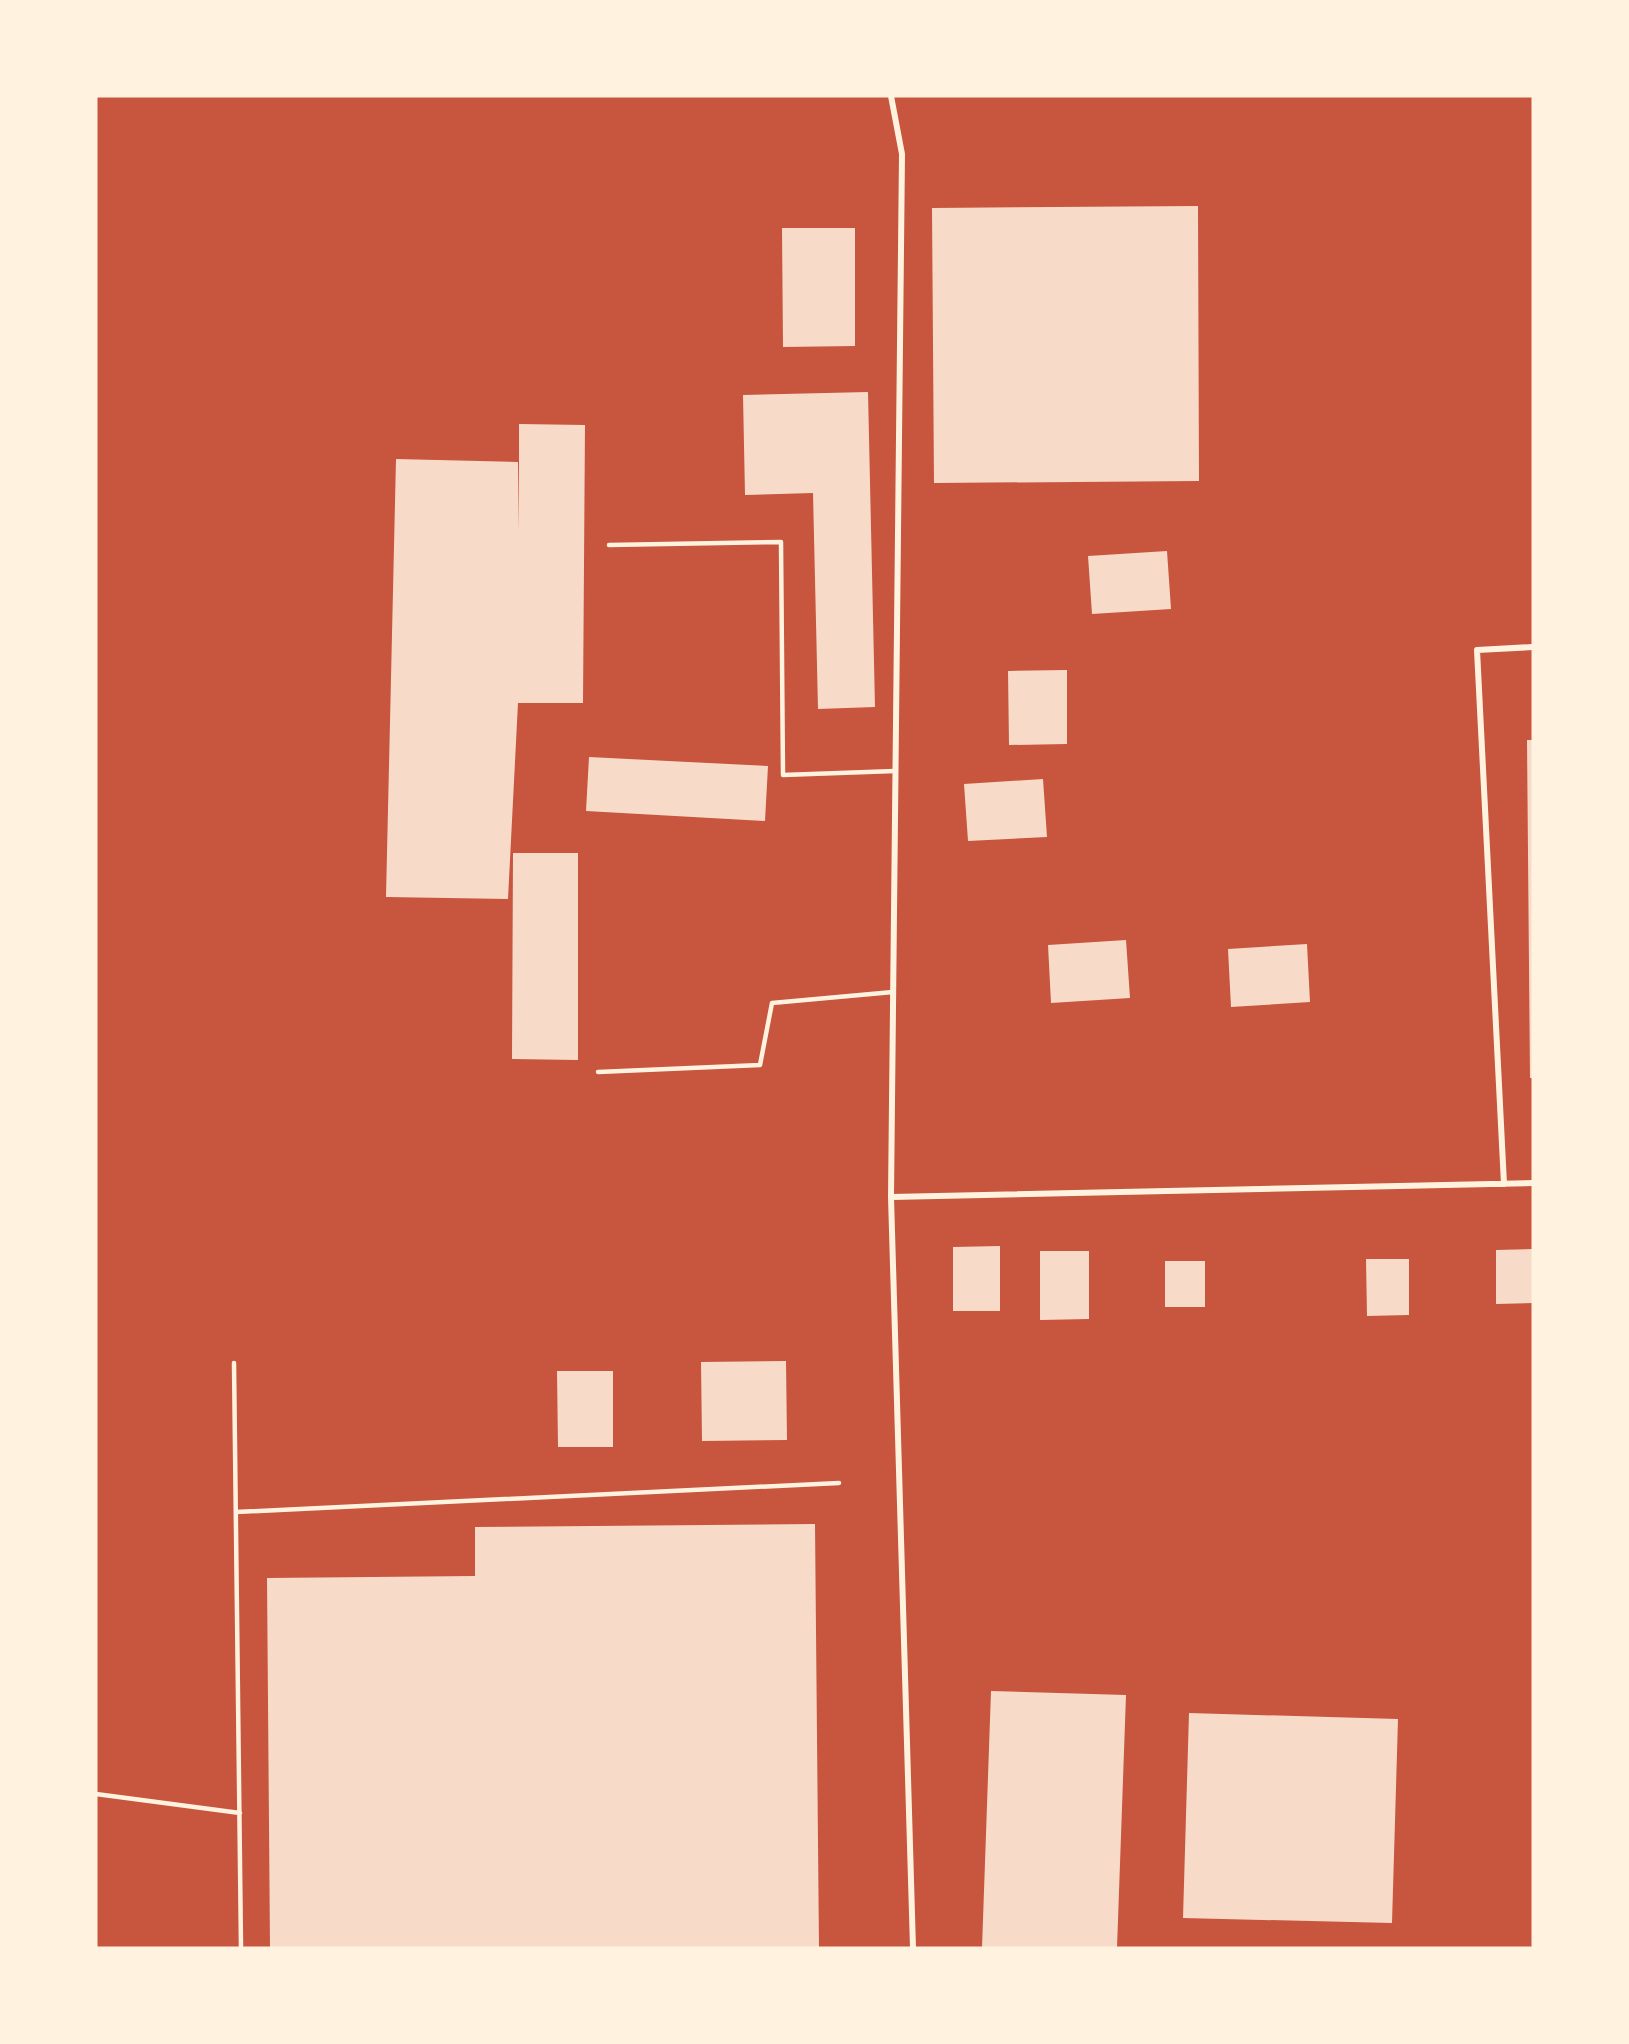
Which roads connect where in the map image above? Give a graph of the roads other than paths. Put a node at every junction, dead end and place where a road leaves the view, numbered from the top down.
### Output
1 (891, 96) edge
2 (609, 545) dead end
3 (1533, 647) edge
4 (895, 771) junction
5 (893, 992) junction
6 (598, 1072) dead end
7 (1533, 1183) edge
8 (1504, 1184) junction
9 (891, 1197) junction
10 (234, 1363) dead end
11 (839, 1483) dead end
12 (236, 1512) junction
13 (96, 1794) edge
14 (240, 1813) junction
15 (241, 1948) edge
16 (913, 1948) edge

1 - 4 street
2 - 4 lane
3 - 8 street
4 - 5 street
5 - 6 lane
5 - 9 street
7 - 8 street
8 - 9 street
9 - 16 street
10 - 12 lane
11 - 12 lane
12 - 14 lane
13 - 14 lane
14 - 15 lane

